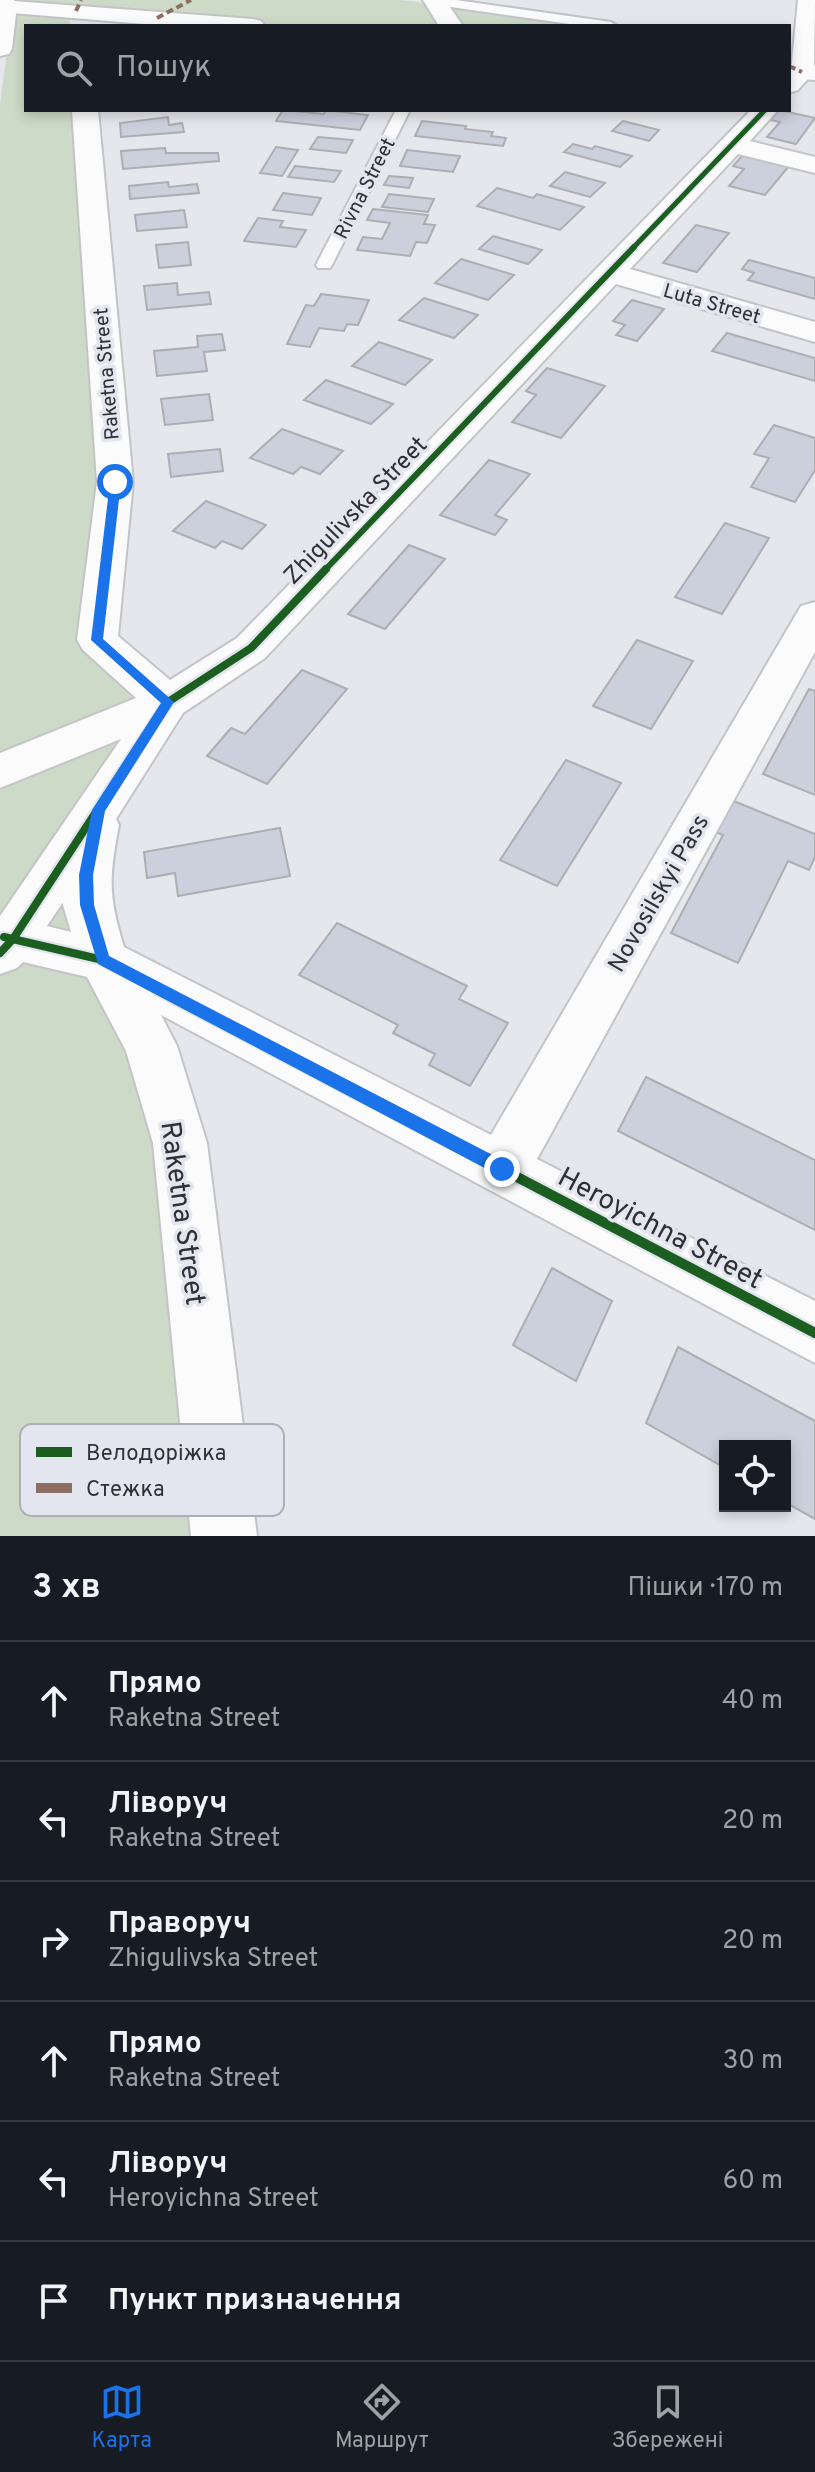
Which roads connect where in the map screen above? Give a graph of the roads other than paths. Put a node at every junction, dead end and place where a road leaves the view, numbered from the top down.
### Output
1 (432, 0) edge
2 (809, 0) edge
3 (3, 5) edge
4 (77, 19) edge
5 (203, 24) edge
6 (450, 24) edge
7 (597, 24) edge
8 (0, 49) edge
9 (799, 75) edge
10 (85, 112) edge
11 (402, 112) edge
12 (763, 112) edge
13 (732, 145) junction
14 (815, 165) edge
15 (324, 265) dead end
16 (609, 273) junction
17 (815, 332) edge
18 (815, 616) edge
19 (168, 702) junction
20 (0, 771) edge
21 (98, 810) junction
22 (4, 943) edge
23 (103, 960) junction
24 (502, 1169) junction
25 (815, 1333) edge
26 (211, 1424) edge
27 (222, 1516) edge
28 (224, 1536) edge

1 - 6 street
1 - 7 lane
2 - 9 street
3 - 4 street
3 - 8 street
4 - 5 street
10 - 19 street, Raketna Street
11 - 15 lane, Rivna Street
12 - 13 street, Zhigulivska Street
13 - 14 street
13 - 16 street, Zhigulivska Street
16 - 17 street, Luta Street
16 - 19 street, Zhigulivska Street
18 - 24 street, Novosilskyi Pass
19 - 20 street
19 - 21 street, Zhigulivska Street
21 - 22 street, Zhigulivska Street
21 - 23 street, Raketna Street
22 - 23 street, Heroyichna Street
23 - 24 street, Heroyichna Street
23 - 26 street, Raketna Street
24 - 25 street, Heroyichna Street
27 - 28 street, Raketna Street

